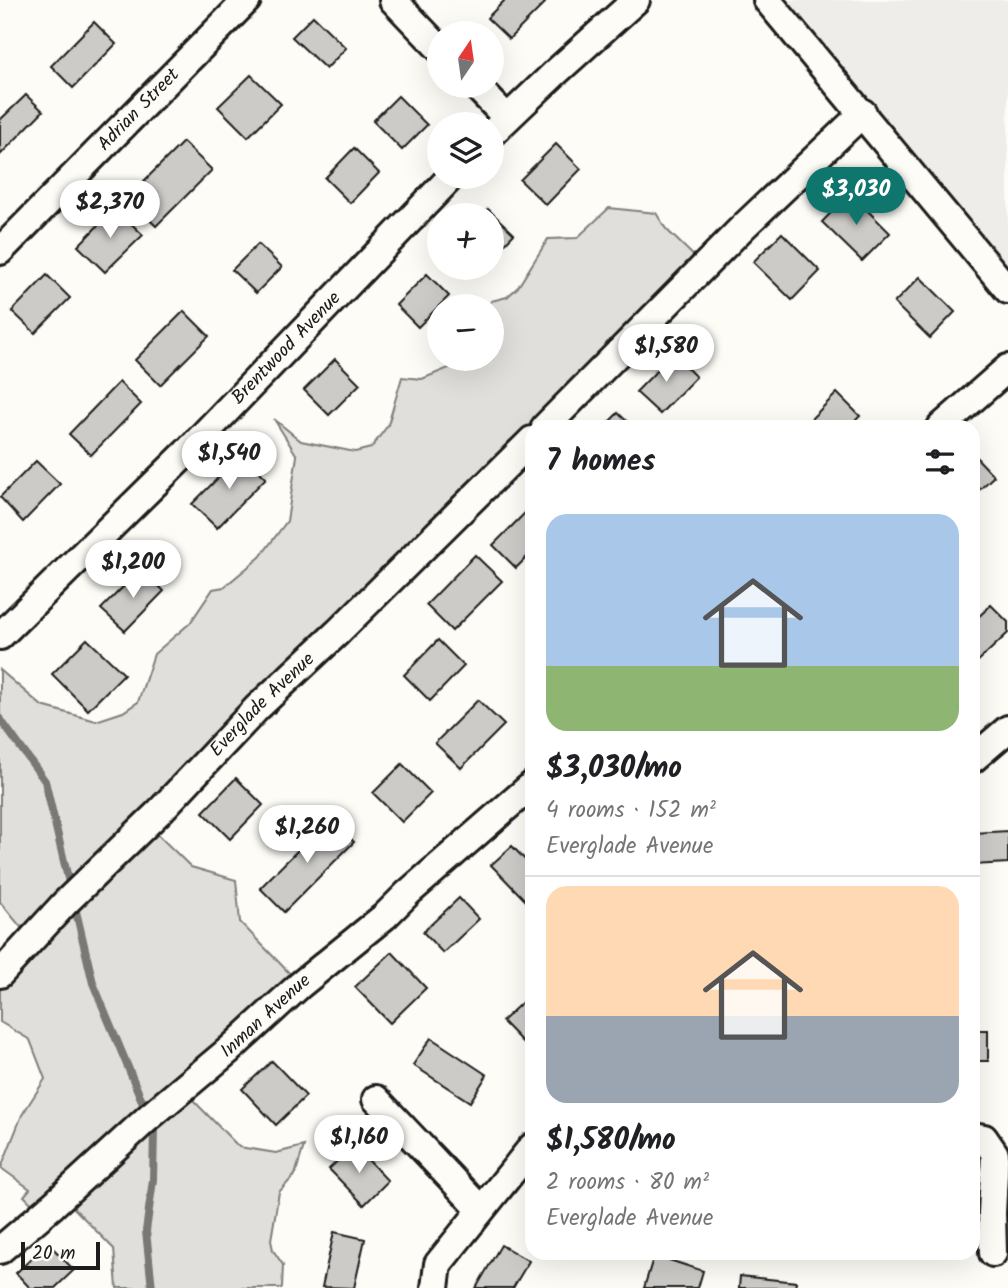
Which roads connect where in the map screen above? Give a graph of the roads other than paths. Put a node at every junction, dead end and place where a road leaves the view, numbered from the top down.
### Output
1 (247, 0) edge
2 (393, 0) edge
3 (636, 0) edge
4 (767, 0) edge
5 (427, 35) edge
6 (863, 113) junction
7 (504, 121) edge
8 (439, 189) edge
9 (0, 251) edge
10 (1008, 290) edge
11 (1008, 368) edge
12 (552, 420) edge
13 (950, 420) edge
14 (525, 447) edge
15 (0, 636) edge
16 (1005, 736) edge
17 (980, 754) edge
18 (525, 791) edge
19 (0, 974) edge
20 (376, 1099) dead end
21 (980, 1137) edge
22 (525, 1156) edge
23 (481, 1210) junction
24 (0, 1250) edge
25 (991, 1254) edge
26 (435, 1288) edge

1 - 9 street, Adrian Street
2 - 5 street
3 - 7 street
4 - 6 street
6 - 10 street
6 - 12 street
8 - 15 street, Brentwood Avenue
11 - 13 street
14 - 19 street, Everglade Avenue
16 - 17 street
18 - 24 street, Inman Avenue
20 - 23 street
21 - 25 street
22 - 23 street
23 - 26 street

